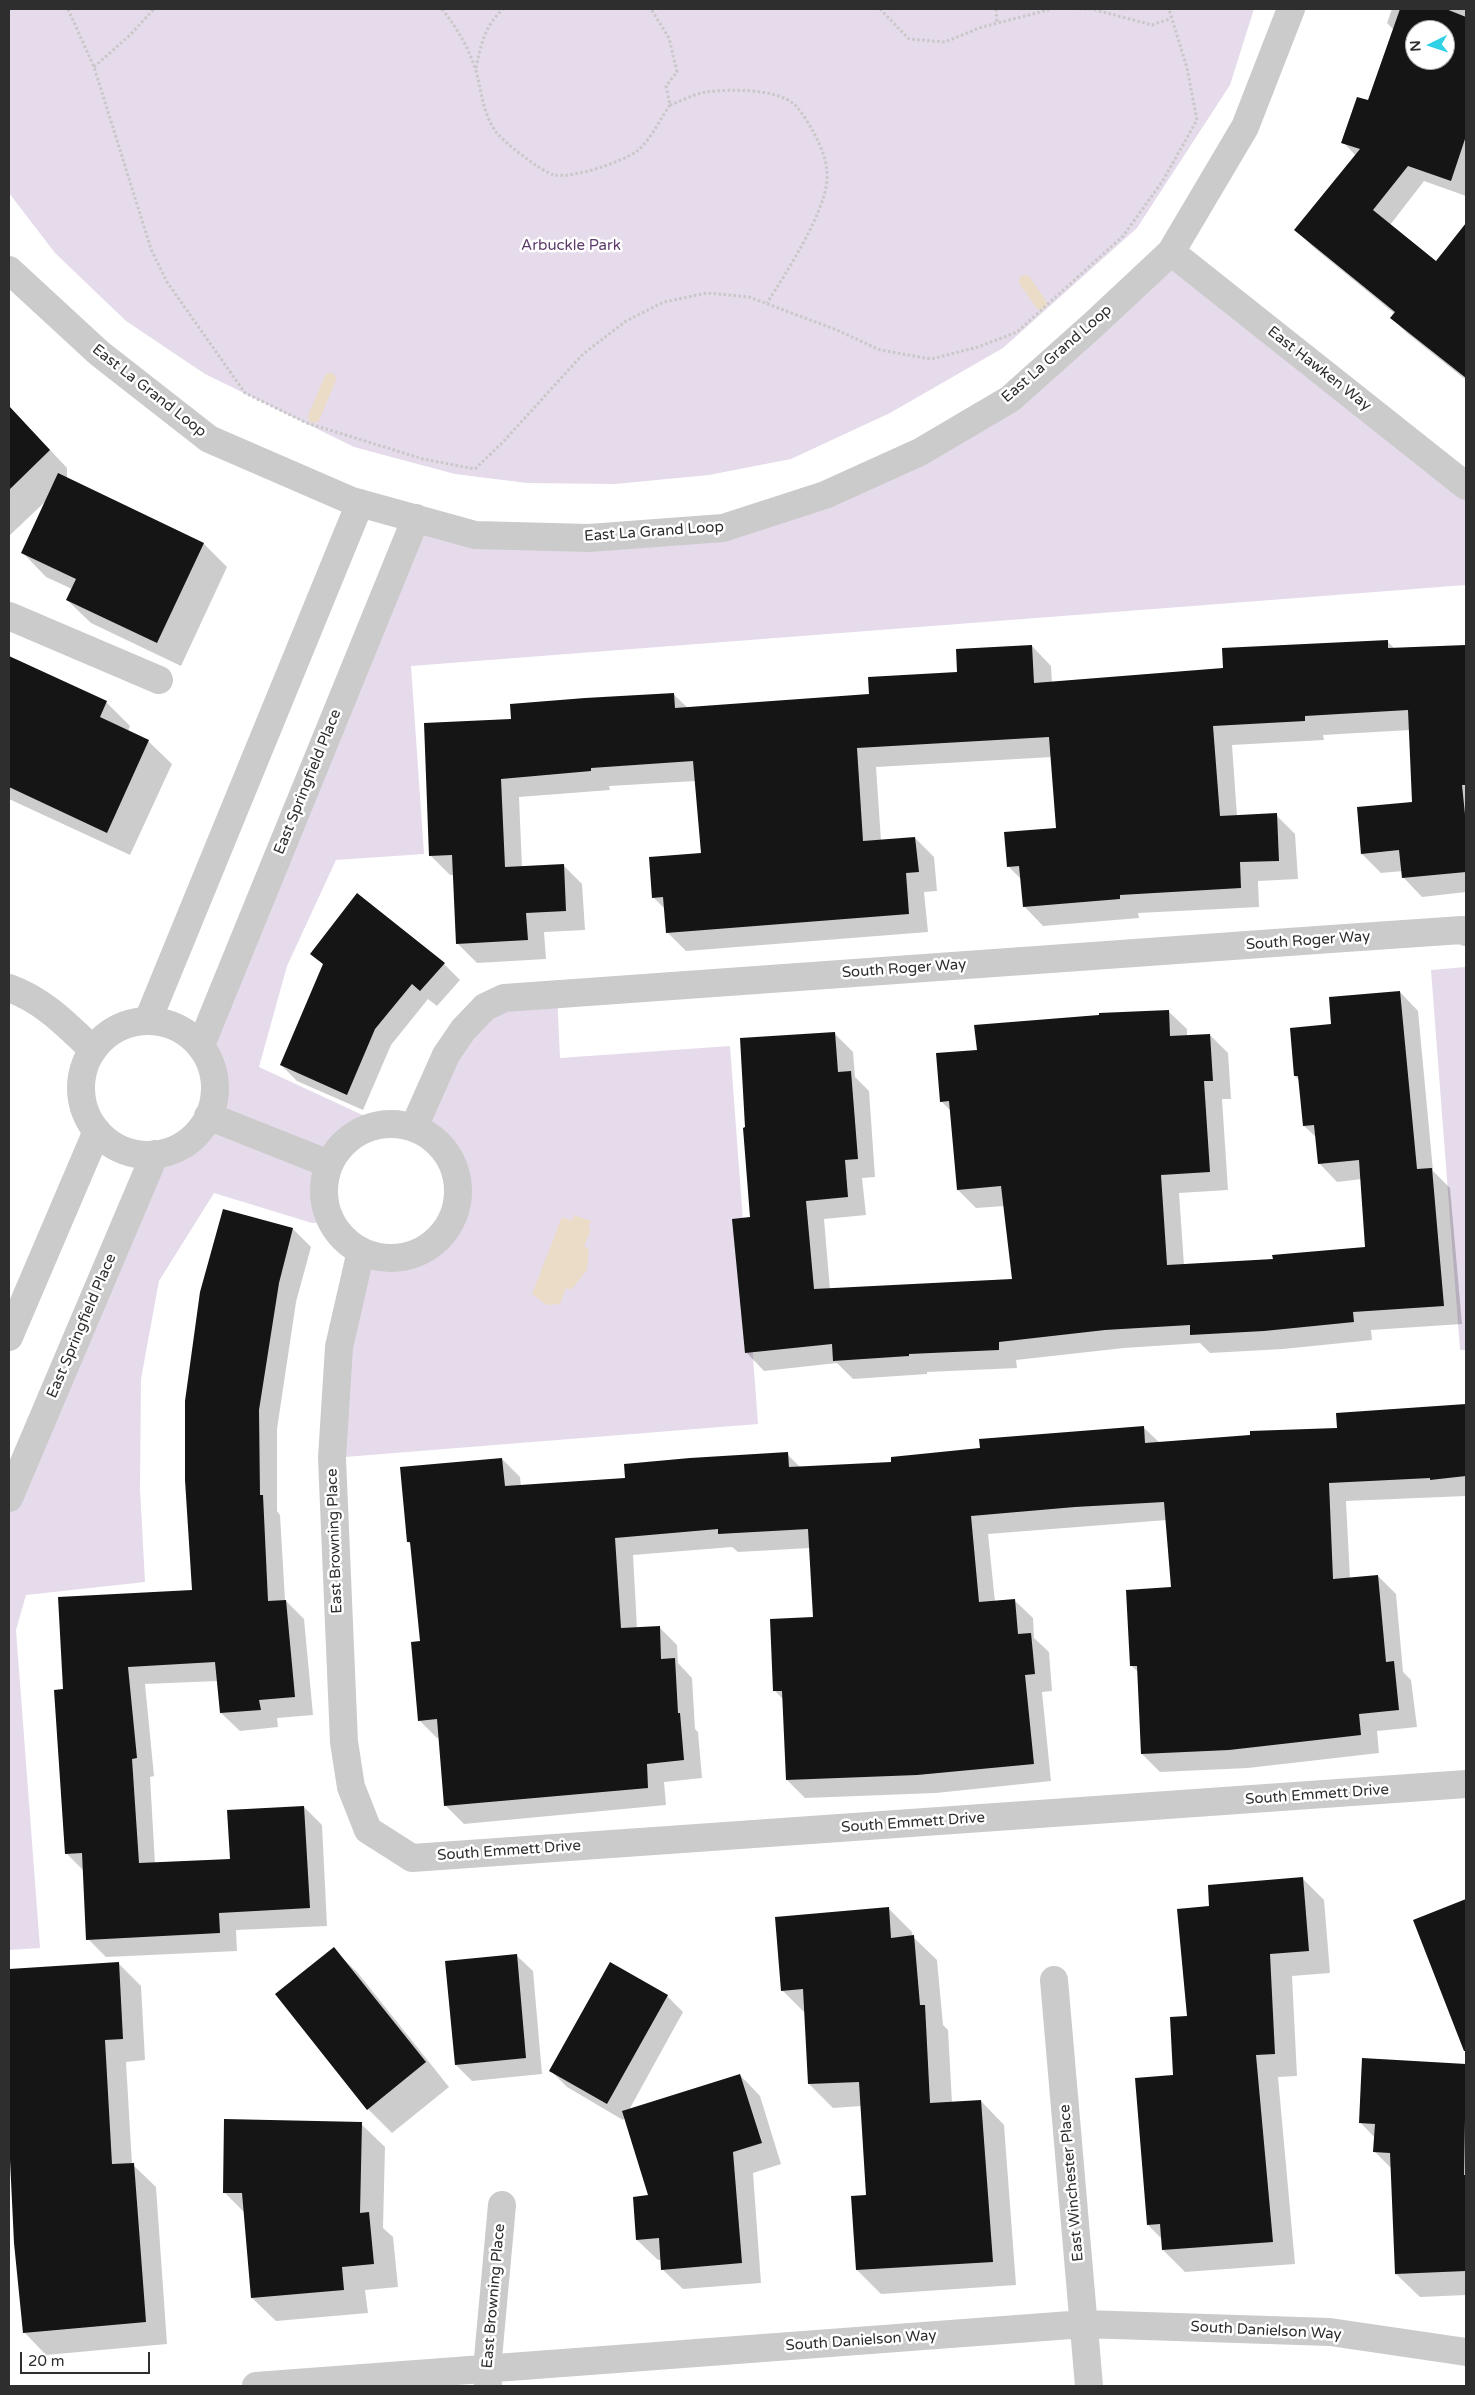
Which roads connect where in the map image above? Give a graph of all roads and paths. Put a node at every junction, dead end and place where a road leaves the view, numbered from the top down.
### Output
1 (68, 9) edge
2 (154, 9) edge
3 (442, 9) edge
4 (504, 9) edge
5 (652, 9) edge
6 (880, 9) edge
7 (996, 9) edge
8 (1052, 9) edge
9 (1079, 9) edge
10 (1168, 9) edge
11 (1291, 9) edge
12 (1170, 19) junction
13 (996, 23) junction
14 (94, 67) junction
15 (476, 68) junction
16 (670, 104) junction
17 (1171, 252) junction
18 (9, 270) edge
19 (767, 303) junction
20 (1466, 486) edge
21 (360, 503) junction
22 (416, 518) junction
23 (9, 616) edge
24 (159, 680) dead end
25 (1466, 932) edge
26 (9, 988) edge
27 (148, 1020) junction
28 (201, 1045) junction
29 (93, 1050) junction
30 (208, 1116) junction
31 (414, 1128) junction
32 (97, 1131) junction
33 (155, 1154) junction
34 (329, 1164) junction
35 (362, 1251) junction
36 (9, 1337) edge
37 (9, 1498) edge
38 (1466, 1784) edge
39 (368, 1830) joint
40 (1054, 1980) dead end
41 (502, 2205) dead end
42 (1084, 2324) junction
43 (1466, 2352) edge
44 (487, 2377) edge
45 (256, 2386) edge
46 (1089, 2386) edge

1 - 14 path
2 - 14 path
3 - 15 path
4 - 15 path
5 - 16 path
6 - 13 path
7 - 13 path
8 - 13 path
9 - 12 path
10 - 12 path
11 - 17 street, East La Grand Loop
12 - 19 path
14 - 19 path
15 - 16 path
16 - 19 path
17 - 20 street, East Hawken Way
17 - 22 street, East La Grand Loop
18 - 21 street, East La Grand Loop
21 - 22 street, East La Grand Loop
21 - 27 street
22 - 28 street, East Springfield Place
23 - 24 street
25 - 31 street, South Roger Way
26 - 29 street
27 - 28 street
27 - 29 street
28 - 30 street
29 - 32 street
30 - 33 street
30 - 34 street
31 - 34 street
31 - 35 street
32 - 33 street
32 - 36 street
33 - 37 street, East Springfield Place
34 - 35 street
35 - 39 street, East Browning Place
38 - 39 street, South Emmett Drive
40 - 42 street, East Winchester Place
41 - 44 street, East Browning Place
42 - 43 street, South Danielson Way
42 - 44 street, South Danielson Way
42 - 46 street, East Winchester Place
44 - 45 street, South Danielson Way

